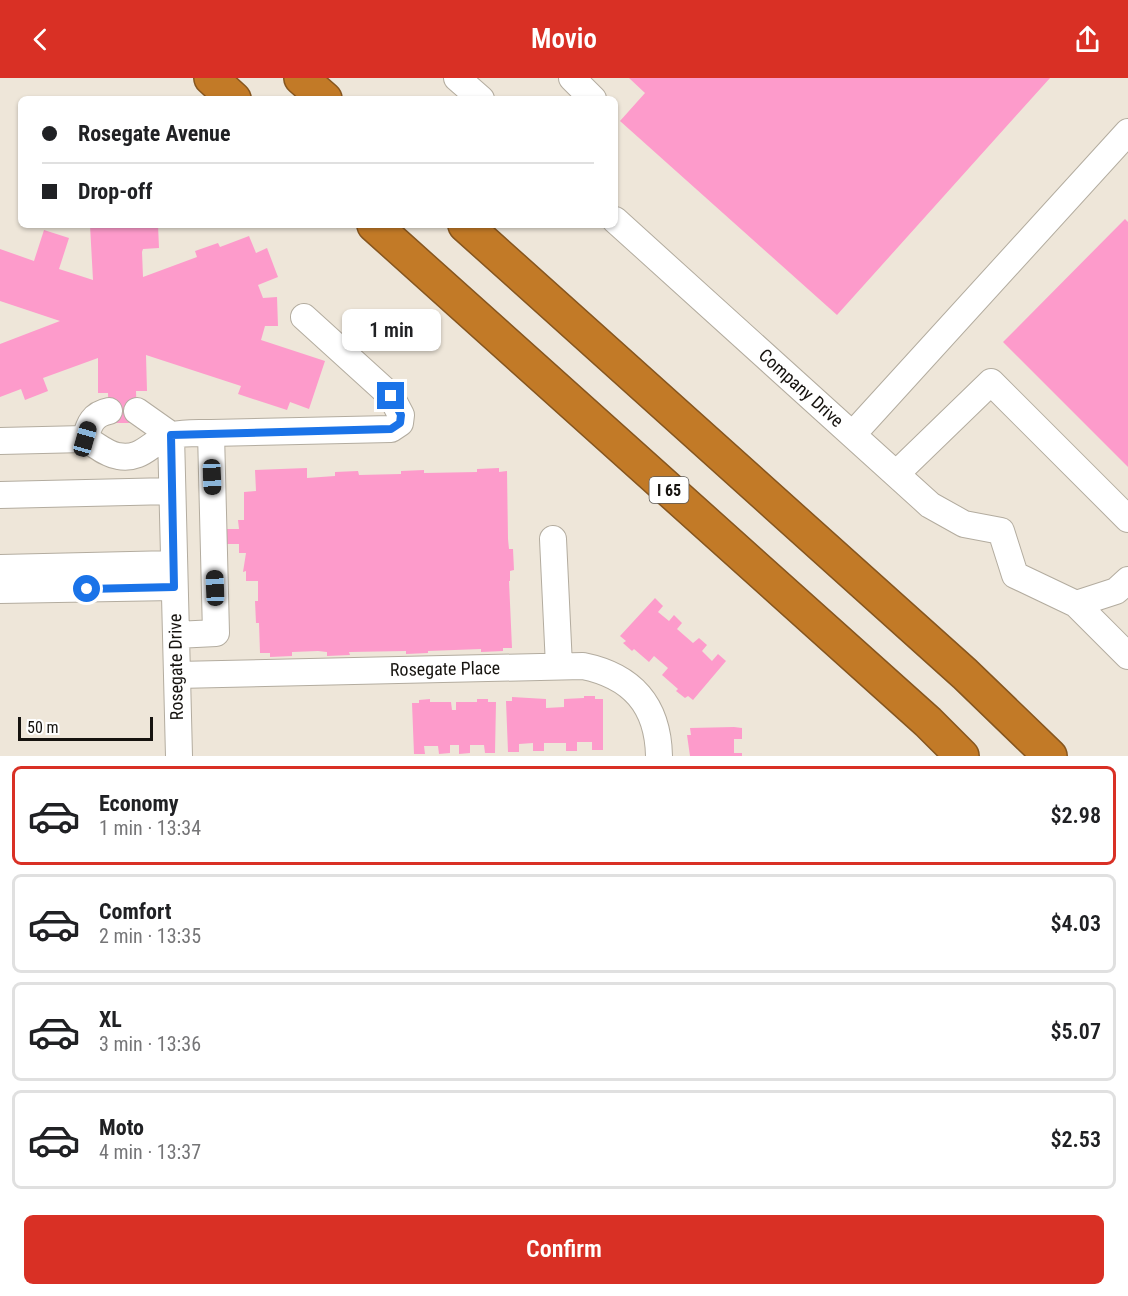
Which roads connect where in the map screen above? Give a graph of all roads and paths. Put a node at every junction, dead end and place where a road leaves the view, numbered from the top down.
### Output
1 (211, 78) edge
2 (301, 78) edge
3 (457, 78) edge
4 (573, 78) edge
5 (231, 96) edge
6 (322, 96) edge
7 (478, 96) edge
8 (590, 96) edge
9 (1128, 132) edge
10 (618, 223) edge
11 (377, 228) edge
12 (468, 228) edge
13 (304, 317) dead end
14 (109, 411) dead end
15 (136, 411) dead end
16 (211, 433) junction
17 (853, 434) junction
18 (171, 435) junction
19 (85, 439) junction
20 (0, 441) edge
21 (897, 474) junction
22 (172, 490) junction
23 (0, 495) edge
24 (1128, 519) edge
25 (554, 539) dead end
26 (0, 568) edge
27 (174, 575) junction
28 (1128, 580) edge
29 (0, 590) edge
30 (1076, 604) junction
31 (176, 635) junction
32 (1128, 656) edge
33 (560, 666) junction
34 (177, 675) junction
35 (178, 756) edge
36 (659, 756) edge
37 (962, 756) edge
38 (1050, 756) edge

1 - 5 highway
2 - 6 highway
3 - 7 street
4 - 8 street
9 - 17 street
10 - 17 street, Company Drive
11 - 37 highway, I 65
12 - 38 highway
13 - 16 street
14 - 19 street
15 - 18 street
16 - 18 street
16 - 31 street
17 - 21 street, Company Drive
18 - 19 street
18 - 22 street, Rosegate Drive
19 - 20 street
21 - 24 street
21 - 30 street, Company Drive
22 - 23 street
22 - 27 street, Rosegate Drive
25 - 33 street
26 - 27 street
27 - 29 street
27 - 31 street, Rosegate Drive
28 - 30 street
30 - 32 street
31 - 34 street, Rosegate Drive
33 - 34 street, Rosegate Place
33 - 36 street, Rosegate Place
34 - 35 street, Rosegate Drive

